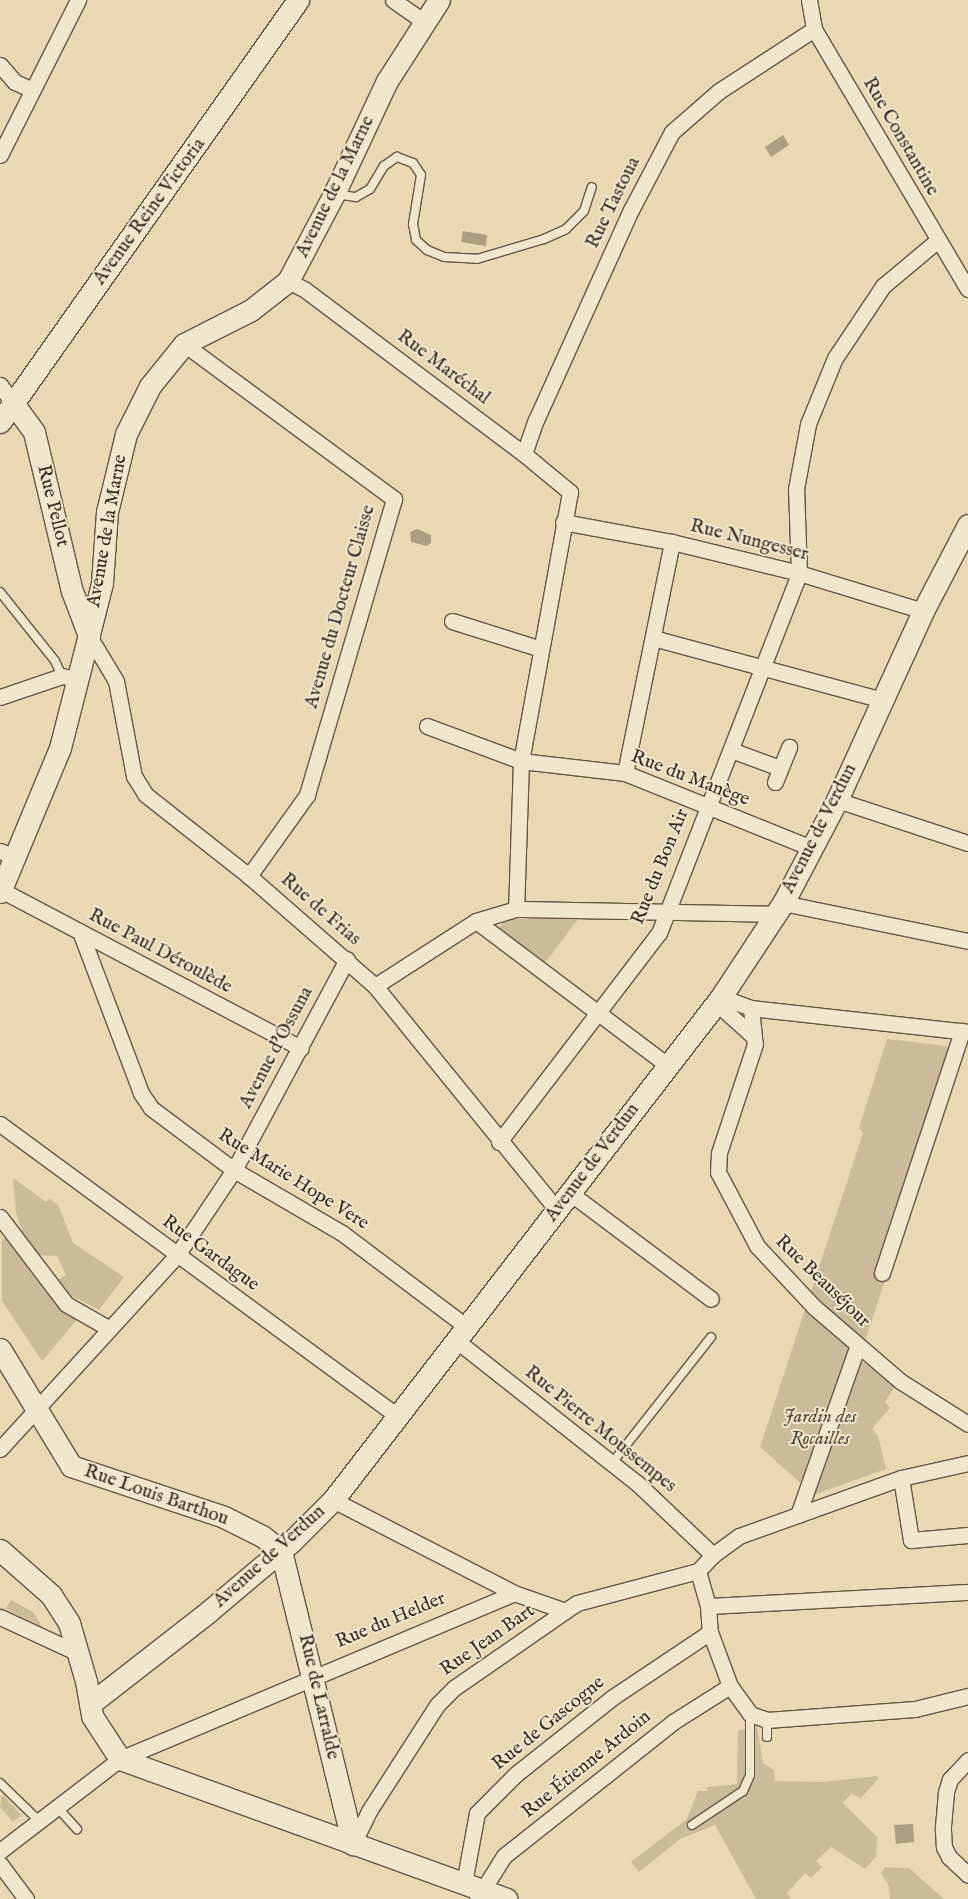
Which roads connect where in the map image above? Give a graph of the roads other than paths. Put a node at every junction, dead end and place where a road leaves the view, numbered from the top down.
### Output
1 (78, 0) edge
2 (298, 0) edge
3 (393, 0) edge
4 (439, 0) edge
5 (810, 0) edge
6 (425, 22) junction
7 (814, 29) junction
8 (0, 65) edge
9 (32, 90) junction
10 (0, 155) edge
11 (592, 187) dead end
12 (334, 194) junction
13 (938, 240) junction
14 (288, 281) junction
15 (968, 289) edge
16 (184, 344) junction
17 (0, 385) edge
18 (13, 403) junction
19 (0, 422) edge
20 (524, 454) junction
21 (563, 522) junction
22 (968, 525) edge
23 (672, 542) junction
24 (799, 573) junction
25 (0, 592) edge
26 (923, 611) junction
27 (452, 621) dead end
28 (89, 636) junction
29 (652, 638) junction
30 (541, 649) junction
31 (764, 666) junction
32 (70, 677) junction
33 (0, 697) edge
34 (882, 700) junction
35 (427, 726) dead end
36 (789, 747) dead end
37 (731, 750) junction
38 (521, 761) junction
39 (626, 773) junction
40 (837, 800) junction
41 (708, 806) junction
42 (968, 843) edge
43 (812, 848) junction
44 (8, 854) edge
45 (250, 876) junction
46 (0, 891) edge
47 (779, 908) junction
48 (516, 909) junction
49 (667, 910) junction
50 (476, 921) junction
51 (81, 934) junction
52 (968, 941) edge
53 (347, 960) junction
54 (374, 986) junction
55 (721, 997) junction
56 (751, 1008) junction
57 (599, 1015) junction
58 (965, 1031) edge
59 (754, 1037) junction
60 (301, 1048) junction
61 (667, 1065) junction
62 (0, 1124) edge
63 (499, 1142) junction
64 (234, 1170) junction
65 (564, 1201) junction
66 (0, 1216) edge
67 (177, 1255) junction
68 (882, 1273) dead end
69 (711, 1299) dead end
70 (108, 1328) junction
71 (463, 1335) junction
72 (710, 1337) dead end
73 (858, 1345) junction
74 (0, 1349) edge
75 (35, 1410) junction
76 (398, 1416) junction
77 (968, 1424) edge
78 (0, 1449) edge
79 (612, 1463) junction
80 (968, 1463) edge
81 (901, 1478) junction
82 (333, 1500) junction
83 (798, 1515) junction
84 (968, 1535) edge
85 (0, 1550) edge
86 (281, 1551) junction
87 (713, 1555) junction
88 (698, 1571) junction
89 (968, 1592) edge
90 (514, 1593) junction
91 (708, 1606) junction
92 (565, 1611) junction
93 (0, 1617) edge
94 (710, 1632) junction
95 (78, 1653) junction
96 (311, 1676) junction
97 (730, 1686) junction
98 (968, 1696) edge
99 (90, 1704) junction
100 (750, 1714) junction
101 (767, 1720) junction
102 (767, 1737) dead end
103 (120, 1759) junction
104 (968, 1760) edge
105 (0, 1783) edge
106 (57, 1807) junction
107 (346, 1810) junction
108 (39, 1821) junction
109 (692, 1825) dead end
110 (77, 1829) dead end
111 (320, 1832) junction
112 (353, 1844) junction
113 (0, 1851) edge
114 (0, 1864) edge
115 (968, 1875) edge
116 (475, 1891) edge
117 (26, 1899) edge
118 (506, 1899) edge

1 - 9 street
2 - 18 main road, Avenue Reine Victoria
3 - 6 street
4 - 6 main road, Avenue de la Marne
5 - 7 street, Rue Constantine
6 - 12 main road, Avenue de la Marne
7 - 13 street, Rue Constantine
7 - 20 street, Rue Tastoua
8 - 9 street
9 - 10 street
11 - 12 lane
12 - 14 main road, Avenue de la Marne
13 - 15 street, Rue Constantine
13 - 24 street
14 - 16 main road, Avenue de la Marne
14 - 20 street, Rue Maréchal
16 - 28 main road, Avenue de la Marne
16 - 45 street, Avenue du Docteur Claisse
17 - 18 street, Rue Pellot
18 - 19 main road, Avenue Reine Victoria
18 - 28 main road, Rue Pellot
20 - 21 street, Rue Maréchal
21 - 23 street, Rue Nungesser
21 - 30 street
22 - 26 main road, Avenue de Verdun
23 - 24 street, Rue Nungesser
23 - 29 street
24 - 26 street, Rue Nungesser
24 - 31 street, Rue du Bon Air
25 - 32 lane
26 - 34 main road, Avenue de Verdun
27 - 30 street
28 - 32 main road, Avenue de la Marne
28 - 45 street, Rue de Frias
29 - 31 street
29 - 39 street
30 - 38 street
31 - 34 street
31 - 37 street, Rue du Bon Air
32 - 33 street
32 - 44 main road, Avenue de la Marne
34 - 40 main road, Avenue de Verdun
35 - 38 street, Rue du Manège
36 - 37 street
37 - 41 street, Rue du Bon Air
38 - 39 street, Rue du Manège
38 - 48 street
39 - 41 street, Rue du Manège
40 - 42 street
40 - 43 main road, Avenue de Verdun
41 - 43 street, Rue du Manège
41 - 49 street, Rue du Bon Air
43 - 47 main road, Avenue de Verdun
44 - 46 main road, Avenue de la Marne
45 - 53 street, Rue de Frias
46 - 51 street, Rue Paul Déroulède
47 - 49 street
47 - 52 street
47 - 55 main road, Avenue de Verdun
48 - 49 street
48 - 50 street
49 - 57 street, Rue du Bon Air
50 - 54 street
50 - 57 street
51 - 60 street, Rue Paul Déroulède
51 - 64 street, Rue Marie Hope Vere
53 - 54 street, Rue de Frias
53 - 60 street, Avenue d'Ossuna
54 - 63 street, Rue de Frias
55 - 56 street
55 - 59 street
55 - 61 main road, Avenue de Verdun
56 - 58 street
56 - 59 street, Rue Beauséjour
57 - 61 street
57 - 63 street, Rue du Bon Air
58 - 68 street
59 - 73 street, Rue Beauséjour
60 - 64 street, Avenue d'Ossuna
61 - 65 main road, Avenue de Verdun
62 - 67 street, Rue Gardague
63 - 65 street, Rue de Frias
64 - 67 street, Avenue d'Ossuna
64 - 71 street, Rue Marie Hope Vere
65 - 69 street, Rue de Frias
65 - 71 main road, Avenue de Verdun
66 - 70 street
67 - 70 street, Avenue d'Ossuna
67 - 76 street, Rue Gardague
70 - 75 street, Avenue d'Ossuna
71 - 76 main road, Avenue de Verdun
71 - 79 street, Rue Pierre Moussempes
72 - 79 lane
73 - 77 street, Rue Beauséjour
73 - 83 street
74 - 75 main road, Rue Louis Barthou
75 - 78 street, Avenue d'Ossuna
75 - 86 main road, Rue Louis Barthou
76 - 82 main road, Avenue de Verdun
79 - 87 street, Rue Pierre Moussempes
80 - 81 street
81 - 83 street
81 - 84 street
82 - 86 main road, Avenue de Verdun
82 - 90 street
83 - 87 street
85 - 95 main road
86 - 96 main road, Rue de Larralde
86 - 99 main road, Avenue de Verdun
87 - 88 street
88 - 91 street
88 - 92 street, Rue Jean Bart
89 - 91 street
90 - 92 street
90 - 96 street, Rue du Helder
91 - 94 street
92 - 112 street, Rue Jean Bart
93 - 95 street
94 - 97 street
94 - 116 street, Rue de Gascogne
95 - 99 main road
96 - 103 street, Rue du Helder
96 - 107 main road, Rue de Larralde
97 - 100 street
97 - 116 street, Rue Étienne Ardoin
98 - 101 street
99 - 103 main road
100 - 101 street
100 - 109 lane
101 - 102 lane
103 - 106 street, Rue du Helder
103 - 111 main road
104 - 115 street
105 - 108 lane
106 - 108 street, Rue du Helder
106 - 110 lane
107 - 111 main road
107 - 112 main road, Rue de Larralde
108 - 113 street, Rue du Helder
111 - 112 main road
112 - 116 main road
114 - 117 street
116 - 118 main road

